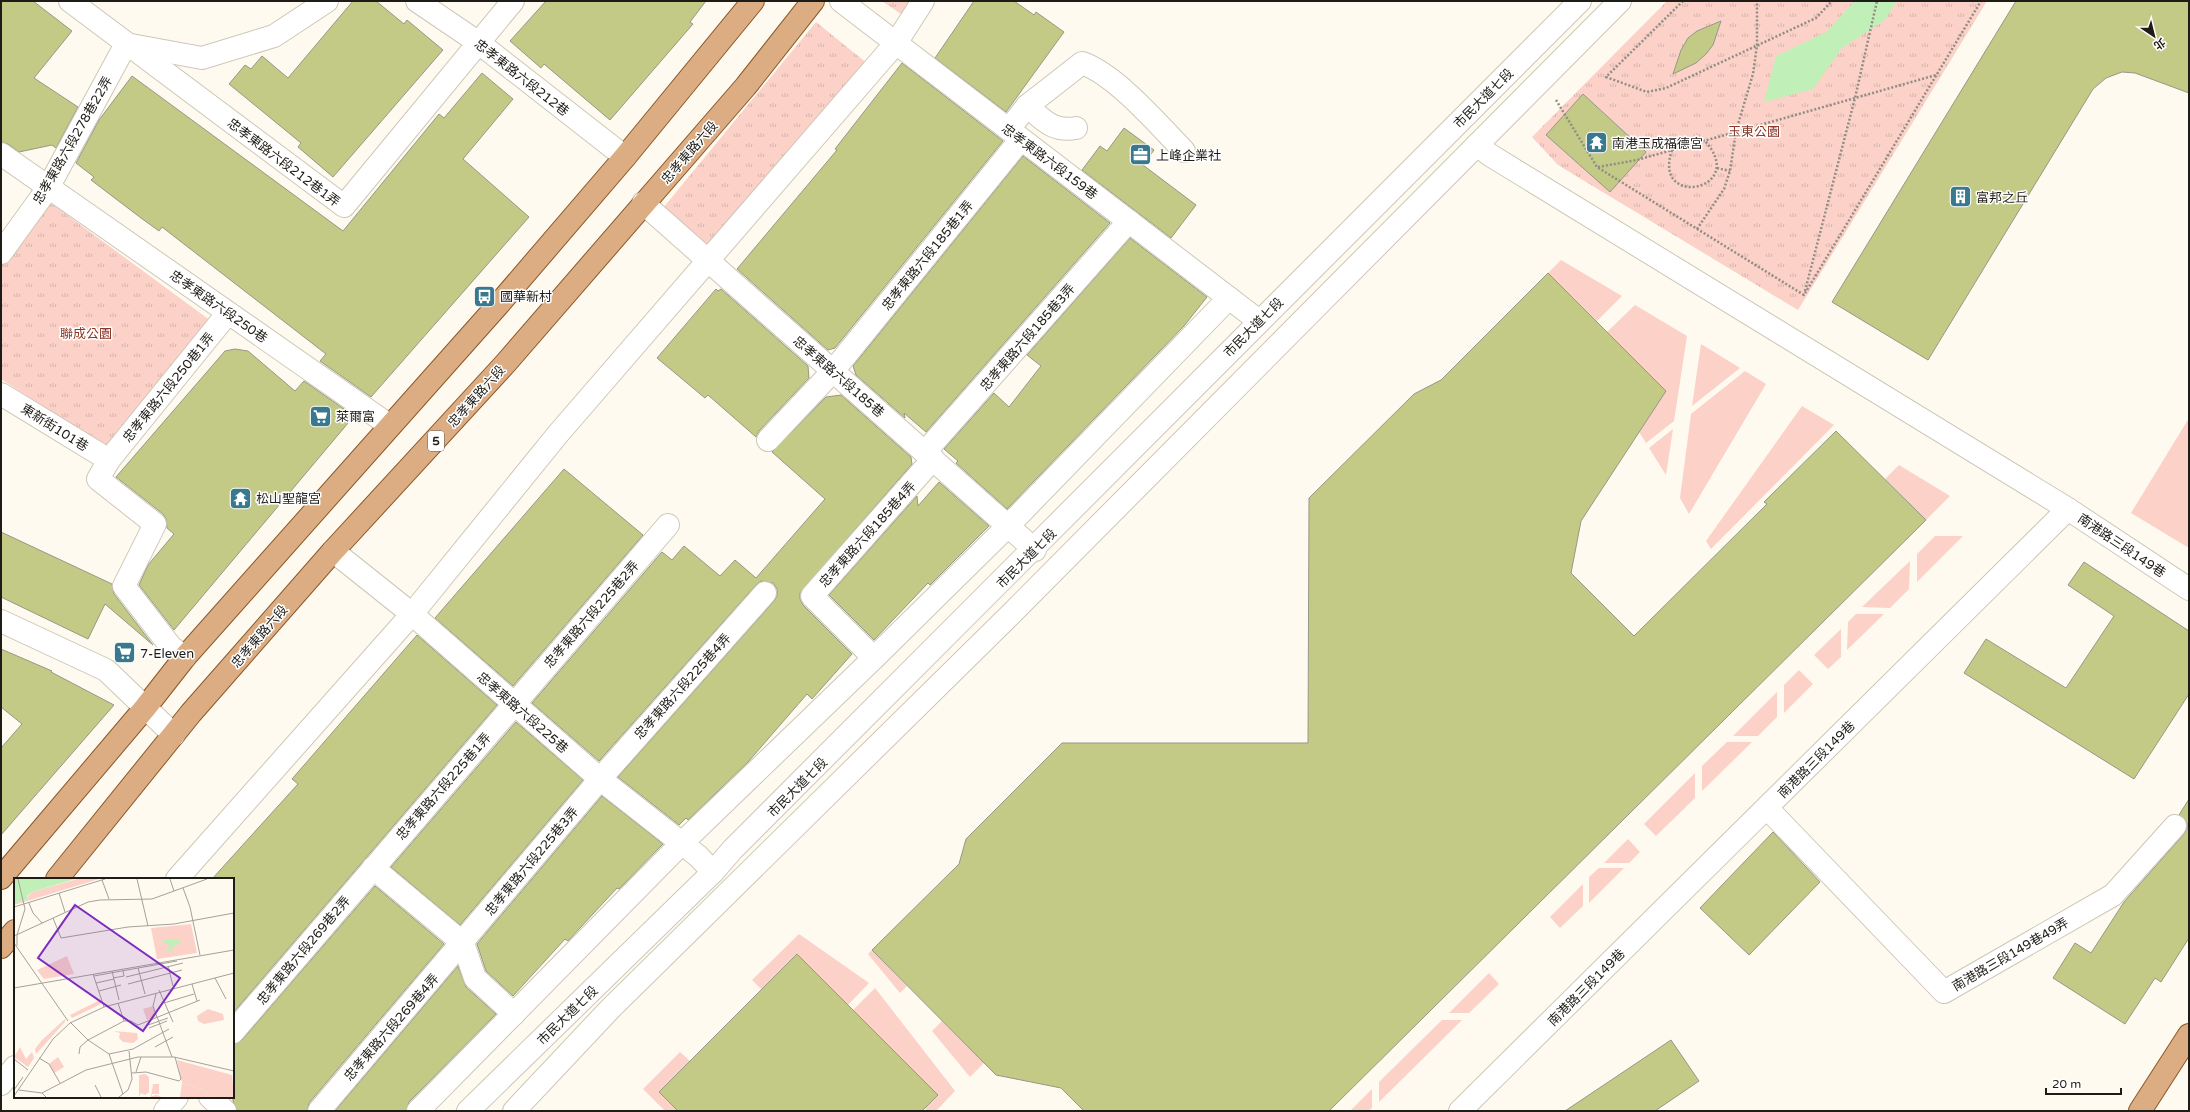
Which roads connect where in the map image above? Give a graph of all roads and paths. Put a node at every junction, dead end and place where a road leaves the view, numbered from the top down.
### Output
1 (70, 1) edge
2 (327, 1) edge
3 (417, 1) edge
4 (513, 1) edge
5 (753, 1) edge
6 (813, 1) edge
7 (841, 1) edge
8 (923, 1) edge
9 (1580, 1) edge
10 (1620, 1) edge
11 (1683, 1) edge
12 (1757, 1) edge
13 (1832, 1) edge
14 (1877, 1) edge
15 (1981, 1) edge
16 (479, 43) junction
17 (896, 43) junction
18 (126, 44) junction
19 (1757, 45) junction
20 (1937, 75) junction
21 (1552, 93) dead end
22 (1855, 98) junction
23 (1027, 106) junction
24 (1076, 128) dead end
25 (1736, 131) junction
26 (1015, 134) junction
27 (1704, 140) junction
28 (1477, 145) junction
29 (1672, 150) junction
30 (1184, 151) dead end
31 (1, 154) edge
32 (625, 157) junction
33 (1597, 167) junction
34 (1717, 168) junction
35 (1730, 171) junction
36 (48, 188) junction
37 (643, 203) junction
38 (1129, 221) junction
39 (1697, 229) junction
40 (1, 253) edge
41 (708, 261) junction
42 (1804, 295) junction
43 (1229, 298) junction
44 (228, 313) junction
45 (1259, 321) junction
46 (833, 370) junction
47 (1, 394) edge
48 (389, 425) junction
49 (768, 440) dead end
50 (929, 456) junction
51 (109, 460) junction
52 (2068, 509) junction
53 (668, 525) dead end
54 (1008, 526) junction
55 (1035, 550) junction
56 (333, 551) junction
57 (2189, 590) edge
58 (765, 593) dead end
59 (412, 614) junction
60 (1, 621) edge
61 (185, 657) junction
62 (874, 658) junction
63 (514, 704) junction
64 (144, 708) junction
65 (174, 735) junction
66 (600, 779) junction
67 (1767, 808) junction
68 (2175, 826) dead end
69 (682, 843) junction
70 (373, 868) junction
71 (713, 872) junction
72 (1, 878) edge
73 (58, 878) edge
74 (178, 878) edge
75 (14, 932) edge
76 (463, 943) junction
77 (1, 947) edge
78 (514, 1014) junction
79 (234, 1031) edge
80 (2189, 1035) edge
81 (14, 1068) edge
82 (1, 1084) edge
83 (176, 1098) edge
84 (211, 1098) edge
85 (165, 1111) edge
86 (225, 1111) edge
87 (319, 1111) edge
88 (418, 1111) edge
89 (468, 1111) edge
90 (514, 1111) edge
91 (1460, 1111) edge
92 (2140, 1111) edge

1 - 18 street
2 - 18 street
3 - 16 street, 忠孝東路六段212巷
4 - 16 street, 忠孝東路六段212巷1弄
5 - 32 main road
6 - 37 main road, 忠孝東路六段 / 5
7 - 17 street, 忠孝東路六段159巷
8 - 17 street
9 - 45 street, 市民大道七段
10 - 28 street, 市民大道七段
11 - 19 path
12 - 19 path
13 - 19 path
14 - 22 path
15 - 20 path
16 - 18 street, 忠孝東路六段212巷1弄
16 - 32 street, 忠孝東路六段212巷
17 - 26 street, 忠孝東路六段159巷
17 - 41 street
18 - 36 street, 忠孝東路六段278巷22弄
19 - 25 path
20 - 22 path
20 - 42 path
21 - 33 path
22 - 25 path
22 - 42 path
23 - 24 street
23 - 26 street, 忠孝東路六段185巷1弄
23 - 30 street, 忠孝東路六段185巷1弄
25 - 27 path
25 - 35 path
26 - 38 street, 忠孝東路六段159巷
26 - 46 street, 忠孝東路六段185巷1弄
27 - 29 path
27 - 34 path
28 - 52 street
28 - 90 street, 市民大道七段
29 - 33 path
29 - 34 path
31 - 36 street, 忠孝東路六段250巷
32 - 48 main road
33 - 39 path
34 - 35 path
35 - 39 path
36 - 40 street, 忠孝東路六段278巷22弄
36 - 44 street, 忠孝東路六段250巷
37 - 41 street, 忠孝東路六段185巷
37 - 56 main road, 忠孝東路六段 / 5
38 - 43 street, 忠孝東路六段159巷
38 - 50 street, 忠孝東路六段185巷3弄
39 - 42 path
41 - 46 street, 忠孝東路六段185巷
41 - 59 street
43 - 45 street, 忠孝東路六段159巷
43 - 54 street
44 - 48 street, 忠孝東路六段250巷
44 - 51 street, 忠孝東路六段250巷1弄
45 - 55 street, 市民大道七段
46 - 49 street, 忠孝東路六段185巷1弄
46 - 50 street, 忠孝東路六段185巷
47 - 51 street, 東新街101巷
48 - 61 main road
50 - 54 street, 忠孝東路六段185巷
50 - 62 street, 忠孝東路六段185巷4弄
51 - 61 street, 忠孝東路六段250巷1弄
52 - 57 street, 南港路三段149巷
52 - 67 street, 南港路三段149巷
53 - 63 street, 忠孝東路六段225巷2弄
54 - 55 street, 忠孝東路六段185巷
54 - 62 street
55 - 71 street, 市民大道七段
56 - 59 street, 忠孝東路六段225巷
56 - 65 main road, 忠孝東路六段 / 5
58 - 66 street, 忠孝東路六段225巷4弄
59 - 63 street, 忠孝東路六段225巷
59 - 74 street
60 - 64 street
61 - 64 main road
62 - 69 street
63 - 66 street, 忠孝東路六段225巷
63 - 70 street, 忠孝東路六段225巷1弄
64 - 65 street
64 - 72 main road
65 - 73 main road, 忠孝東路六段 / 5
66 - 69 street, 忠孝東路六段225巷
66 - 76 street, 忠孝東路六段225巷3弄
67 - 68 street, 南港路三段149巷49弄
67 - 91 street, 南港路三段149巷
69 - 71 street, 忠孝東路六段225巷
69 - 78 street
70 - 76 street
70 - 79 street, 忠孝東路六段269巷2弄
71 - 89 street, 市民大道七段
75 - 77 main road
76 - 78 street
76 - 87 street, 忠孝東路六段269巷4弄
78 - 88 street
80 - 92 main road
81 - 82 street
83 - 85 street
84 - 86 street

